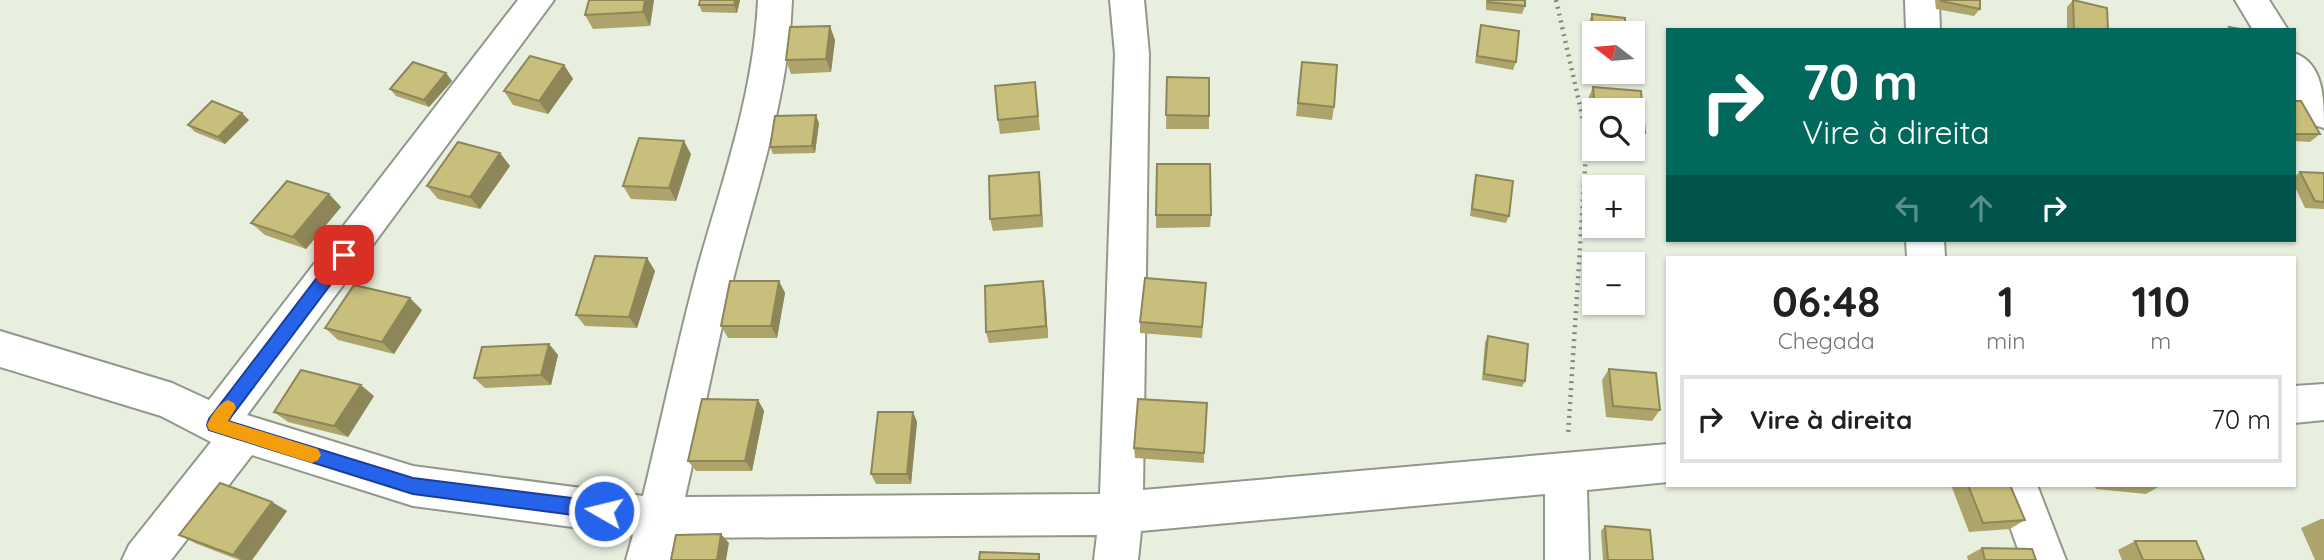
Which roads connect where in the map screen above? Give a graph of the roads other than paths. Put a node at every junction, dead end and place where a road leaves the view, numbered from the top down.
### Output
1 (537, 0) edge
2 (775, 0) edge
3 (1127, 0) edge
4 (1923, 0) edge
5 (2252, 0) edge
6 (1923, 28) edge
7 (2270, 28) edge
8 (2296, 69) edge
9 (2324, 114) edge
10 (0, 349) edge
11 (2324, 402) edge
12 (2296, 405) edge
13 (230, 429) junction
14 (1666, 463) edge
15 (1566, 472) junction
16 (2017, 487) edge
17 (1121, 513) junction
18 (659, 518) junction
19 (144, 560) edge
20 (648, 560) edge
21 (1116, 560) edge
22 (1567, 560) edge
23 (2043, 560) edge

1 - 13 street
2 - 18 street
3 - 17 street
4 - 6 street
5 - 7 street
8 - 9 street
10 - 13 street
11 - 12 street
13 - 18 street
13 - 19 street
14 - 15 street
15 - 17 street
15 - 22 street
16 - 23 street
17 - 18 street
17 - 21 street
18 - 20 street

